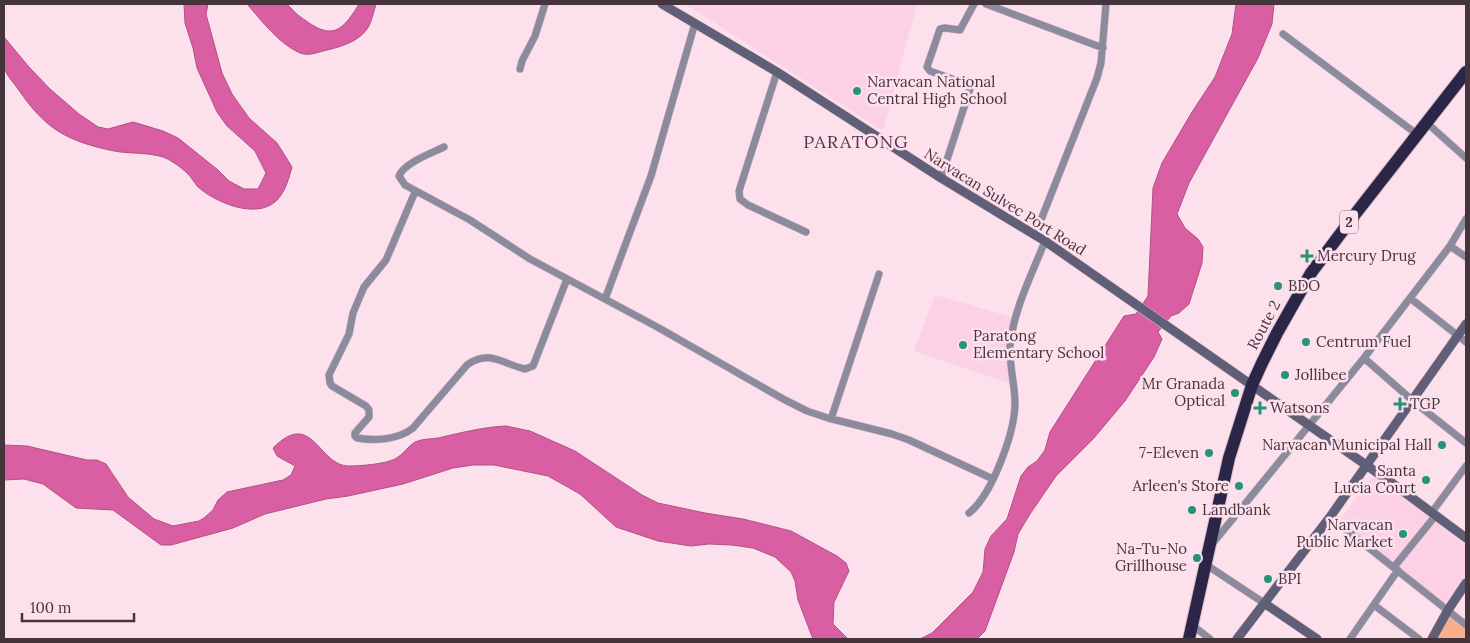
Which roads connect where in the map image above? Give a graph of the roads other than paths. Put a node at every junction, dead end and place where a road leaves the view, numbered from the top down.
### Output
1 (545, 4) edge
2 (662, 4) edge
3 (974, 4) edge
4 (986, 4) edge
5 (1106, 4) edge
6 (694, 23) junction
7 (1283, 34) dead end
8 (1103, 48) junction
9 (520, 70) dead end
10 (777, 72) junction
11 (1466, 72) edge
12 (1427, 123) junction
13 (1418, 135) junction
14 (444, 147) dead end
15 (1466, 158) edge
16 (941, 178) junction
17 (416, 192) junction
18 (1466, 219) edge
19 (806, 232) dead end
20 (1035, 235) junction
21 (1045, 242) junction
22 (1450, 246) junction
23 (1466, 257) edge
24 (879, 274) dead end
25 (567, 279) junction
26 (1410, 298) junction
27 (605, 299) junction
28 (1466, 324) edge
29 (1458, 335) junction
30 (1466, 342) edge
31 (1364, 358) junction
32 (1252, 385) junction
33 (1413, 401) junction
34 (831, 419) junction
35 (1309, 426) junction
36 (1466, 443) edge
37 (1366, 466) junction
38 (1466, 466) edge
39 (993, 479) junction
40 (969, 513) dead end
41 (1434, 514) junction
42 (1330, 517) junction
43 (1466, 538) edge
44 (1209, 547) junction
45 (1205, 564) junction
46 (1396, 569) junction
47 (1466, 583) edge
48 (1264, 603) junction
49 (1374, 605) junction
50 (1448, 610) junction
51 (1192, 625) junction
52 (1466, 626) edge
53 (1188, 639) edge
54 (1210, 639) edge
55 (1237, 639) edge
56 (1317, 639) edge
57 (1350, 639) edge
58 (1419, 639) edge
59 (1432, 639) edge

1 - 9 street
2 - 6 street, Narvacan Sulvec Port Road
3 - 16 street
4 - 8 street
5 - 8 street
6 - 10 street, Narvacan Sulvec Port Road
6 - 27 street
7 - 13 street
8 - 20 street
10 - 16 street, Narvacan Sulvec Port Road
10 - 19 street
11 - 12 highway, Route 2 / 2
12 - 13 highway, Route 2 / 2
12 - 15 street
13 - 32 highway, Route 2 / 2
14 - 17 street
16 - 20 street, Narvacan Sulvec Port Road
17 - 25 street
17 - 25 street
18 - 22 street
20 - 21 street, Narvacan Sulvec Port Road
21 - 32 street, Narvacan Sulvec Port Road
21 - 39 street
22 - 23 street
22 - 26 street
24 - 34 street
25 - 27 street
26 - 29 street
26 - 31 street
27 - 34 street
28 - 29 street
29 - 30 street
29 - 33 street
31 - 33 street
31 - 35 street
32 - 35 street, Narvacan Sulvec Port Road
32 - 44 highway, Route 2 / 2
33 - 36 street
33 - 37 street
34 - 39 street
35 - 37 street, Narvacan Sulvec Port Road
35 - 44 street
37 - 41 street, Narvacan Sulvec Port Road
37 - 42 street
38 - 41 street
39 - 40 street
41 - 43 street, Narvacan Sulvec Port Road
41 - 46 street
42 - 46 street
42 - 48 street
44 - 45 highway, Route 2 / 2
45 - 48 street
45 - 51 highway, Route 2 / 2
46 - 49 street
46 - 50 street
47 - 50 street
48 - 55 street
48 - 56 street
49 - 57 street
49 - 58 street
50 - 52 street
50 - 59 street
51 - 53 highway, Route 2 / 2
51 - 54 street

